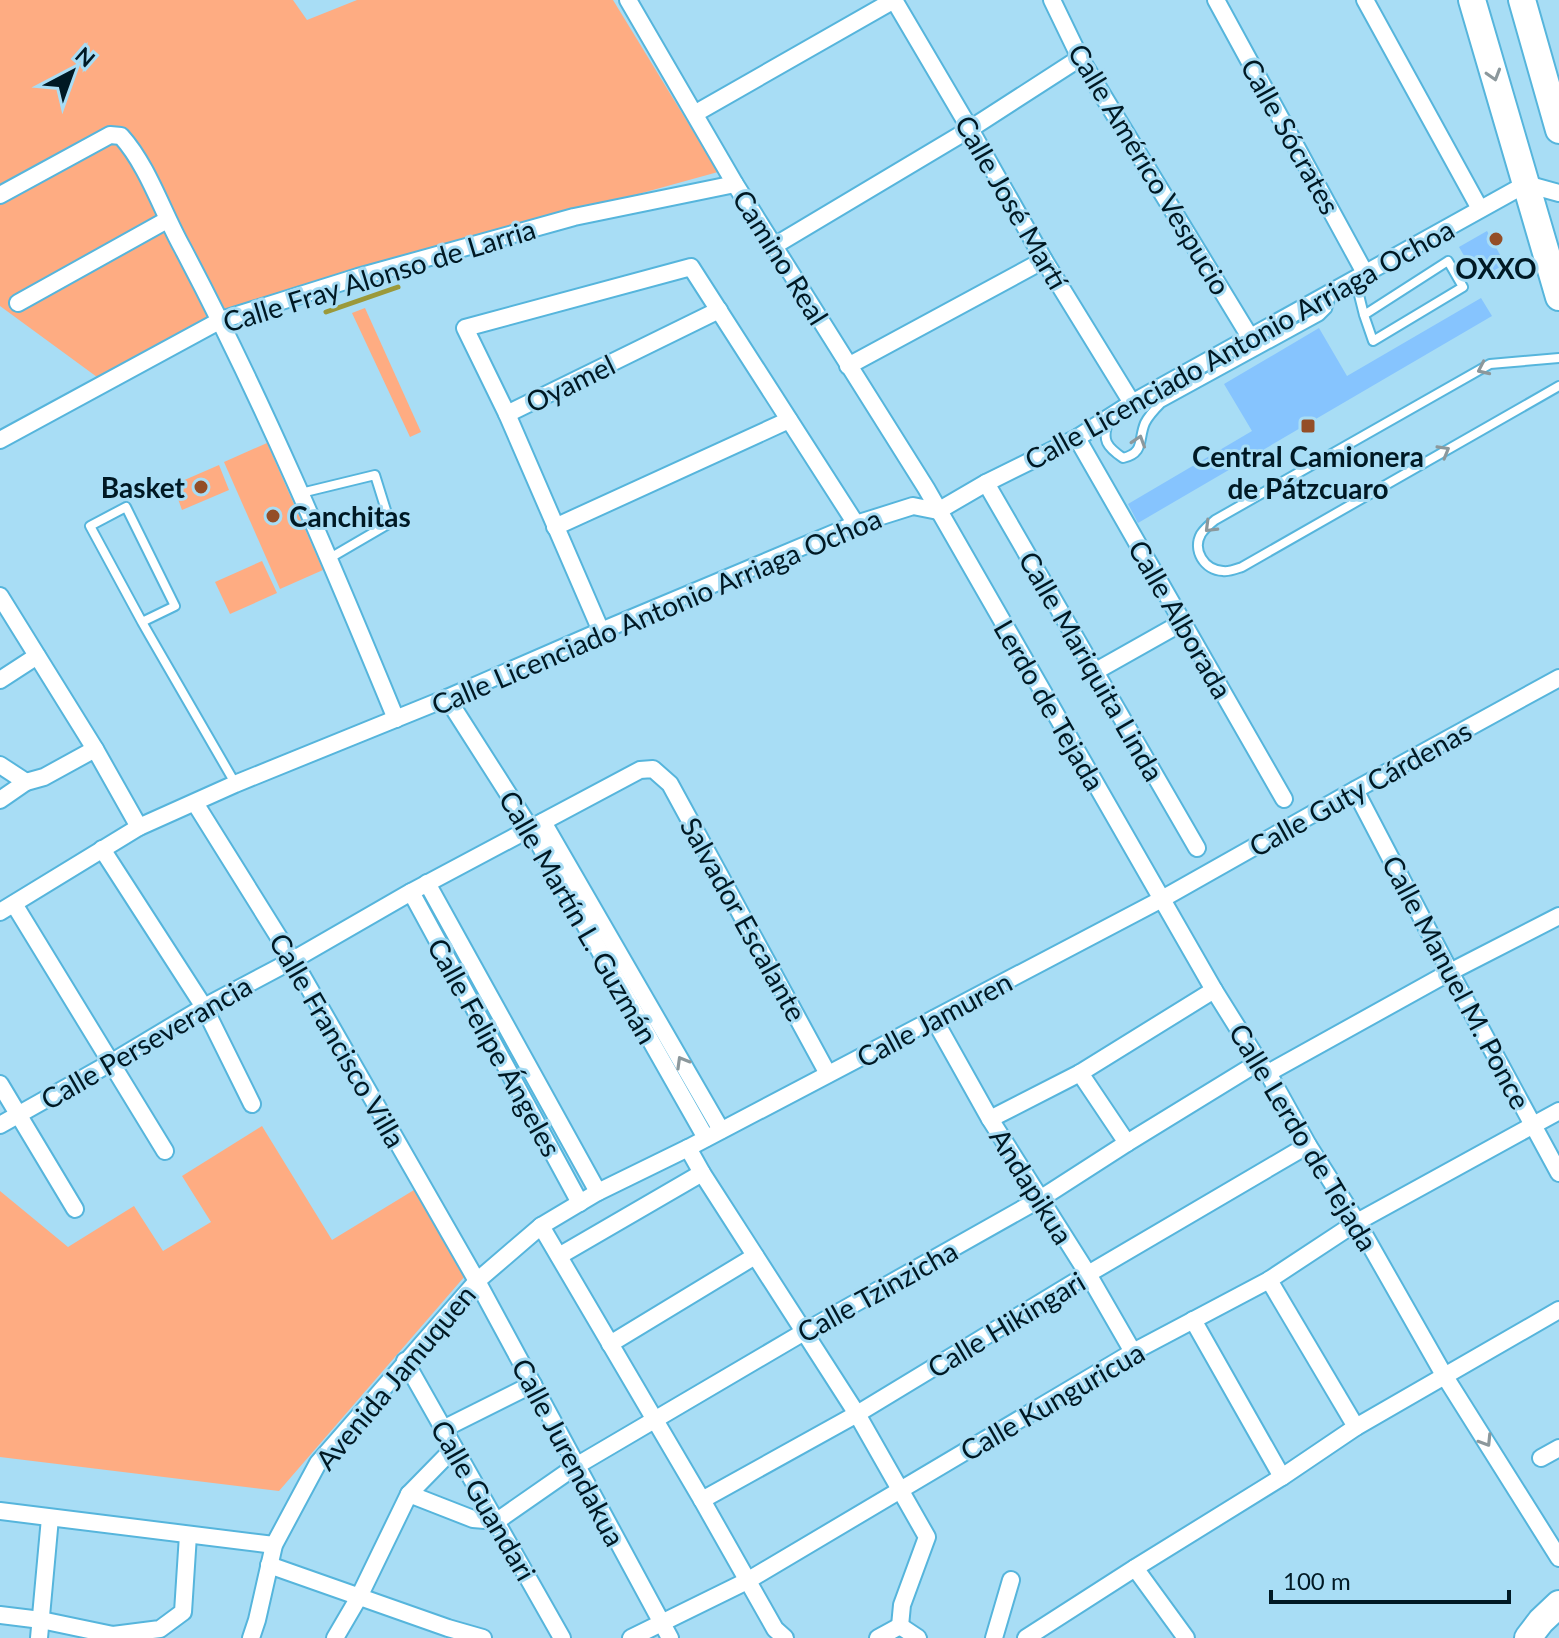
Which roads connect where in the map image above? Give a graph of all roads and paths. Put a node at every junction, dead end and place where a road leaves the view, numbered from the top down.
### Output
1 (628, 0) edge
2 (894, 0) edge
3 (1052, 0) edge
4 (1216, 0) edge
5 (1365, 0) edge
6 (1472, 0) edge
7 (1522, 0) edge
8 (1080, 58) junction
9 (696, 113) junction
10 (970, 129) junction
11 (1559, 130) edge
12 (735, 184) junction
13 (1526, 184) junction
14 (1559, 193) edge
15 (0, 195) edge
16 (1480, 209) junction
17 (167, 220) junction
18 (774, 246) junction
19 (1044, 260) junction
20 (1360, 276) junction
21 (1333, 291) junction
22 (1559, 297) edge
23 (18, 303) dead end
24 (719, 310) junction
25 (1364, 315) junction
26 (221, 320) junction
27 (1250, 337) junction
28 (1559, 358) edge
29 (848, 366) junction
30 (1559, 386) edge
31 (1132, 403) junction
32 (507, 414) junction
33 (1111, 416) junction
34 (789, 420) junction
35 (1077, 438) junction
36 (0, 440) edge
37 (986, 483) junction
38 (301, 493) junction
39 (938, 511) junction
40 (856, 524) junction
41 (555, 527) junction
42 (330, 558) junction
43 (0, 596) edge
44 (142, 622) junction
45 (1183, 622) junction
46 (601, 631) junction
47 (37, 656) junction
48 (1096, 671) junction
49 (1559, 678) edge
50 (0, 680) edge
51 (447, 698) junction
52 (396, 719) junction
53 (95, 749) junction
54 (0, 765) edge
55 (653, 769) joint
56 (26, 782) junction
57 (235, 784) junction
58 (1355, 790) junction
59 (1284, 799) dead end
60 (0, 800) edge
61 (195, 803) junction
62 (537, 825) junction
63 (139, 827) junction
64 (1197, 848) dead end
65 (102, 849) junction
66 (427, 883) junction
67 (411, 892) junction
68 (1162, 899) junction
69 (7, 908) edge
70 (1559, 916) edge
71 (293, 960) junction
72 (1450, 972) junction
73 (625, 979) junction
74 (1214, 990) junction
75 (204, 1007) junction
76 (934, 1019) junction
77 (516, 1045) junction
78 (499, 1054) junction
79 (112, 1062) junction
80 (1264, 1068) junction
81 (1080, 1073) junction
82 (828, 1074) junction
83 (0, 1084) edge
84 (252, 1104) dead end
85 (1559, 1111) edge
86 (19, 1115) junction
87 (990, 1119) junction
88 (0, 1125) edge
89 (1533, 1126) junction
90 (721, 1130) junction
91 (706, 1138) junction
92 (1127, 1143) junction
93 (1308, 1145) junction
94 (688, 1148) junction
95 (165, 1151) dead end
96 (702, 1173) junction
97 (1559, 1173) edge
98 (598, 1192) junction
99 (1040, 1199) junction
100 (580, 1203) junction
101 (75, 1209) dead end
102 (1357, 1222) junction
103 (541, 1226) junction
104 (559, 1256) junction
105 (755, 1256) junction
106 (1088, 1274) junction
107 (1269, 1280) junction
108 (477, 1281) junction
109 (1559, 1310) edge
110 (1193, 1320) junction
111 (804, 1332) junction
112 (610, 1344) junction
113 (1133, 1352) junction
114 (405, 1361) junction
115 (1444, 1375) junction
116 (533, 1384) junction
117 (857, 1414) junction
118 (655, 1420) junction
119 (1356, 1427) junction
120 (443, 1429) junction
121 (454, 1448) junction
122 (1559, 1448) edge
123 (1541, 1458) dead end
124 (576, 1466) junction
125 (1282, 1477) junction
126 (901, 1489) junction
127 (409, 1494) junction
128 (702, 1500) junction
129 (0, 1511) edge
130 (50, 1518) junction
131 (497, 1521) junction
132 (188, 1535) junction
133 (274, 1545) junction
134 (1559, 1558) edge
135 (269, 1565) junction
136 (1135, 1568) junction
137 (1011, 1580) dead end
138 (747, 1581) junction
139 (359, 1597) junction
140 (0, 1615) edge
141 (41, 1620) junction
142 (900, 1626) junction
143 (665, 1631) edge
144 (446, 1633) edge
145 (39, 1638) edge
146 (251, 1638) edge
147 (335, 1638) edge
148 (483, 1638) edge
149 (562, 1638) edge
150 (631, 1638) edge
151 (785, 1638) edge
152 (878, 1638) edge
153 (918, 1638) edge
154 (994, 1638) edge
155 (1026, 1638) edge
156 (1186, 1638) edge

1 - 9 street, Camino Real
2 - 9 street
2 - 10 street, Calle José Martí
3 - 8 street, Calle Américo Vespucio
4 - 20 street, Calle Sócrates
5 - 16 street
6 -> 13 main road
7 - 11 main road
8 - 10 street
8 - 27 street, Calle Américo Vespucio
9 - 12 street, Camino Real
10 - 18 street
10 - 19 street, Calle José Martí
12 - 18 street, Camino Real
12 - 26 street, Calle Fray Alonso de Larria
13 - 14 street
13 - 16 street, Calle Licenciado Antonio Arriaga Ochoa
13 - 22 main road
15 - 17 street
16 - 20 street, Calle Licenciado Antonio Arriaga Ochoa
17 - 23 street
17 - 26 street
18 - 29 street, Camino Real
19 - 29 street
19 - 31 street, Calle José Martí
20 - 21 street, Calle Licenciado Antonio Arriaga Ochoa
20 - 25 lane
21 - 27 street, Calle Licenciado Antonio Arriaga Ochoa
33 -> 21 lane
24 - 32 street, Oyamel
24 - 32 street, Oyamel
24 - 34 street
25 - 25 lane
26 - 36 street, Calle Fray Alonso de Larria
26 - 38 street
27 - 31 street, Calle Licenciado Antonio Arriaga Ochoa
28 -> 30 lane
29 - 39 street, Camino Real
31 - 33 street, Calle Licenciado Antonio Arriaga Ochoa
32 - 41 street
33 - 35 street, Calle Licenciado Antonio Arriaga Ochoa
34 - 40 street
34 - 41 street
35 - 37 street, Calle Licenciado Antonio Arriaga Ochoa
35 - 45 street, Calle Alborada
37 - 39 street, Calle Licenciado Antonio Arriaga Ochoa
37 - 48 street, Calle Mariquita Linda
38 - 42 street
38 - 42 lane
39 - 40 street, Calle Licenciado Antonio Arriaga Ochoa
39 - 68 street, Lerdo de Tejada
40 - 46 street, Calle Licenciado Antonio Arriaga Ochoa
41 - 46 street
42 - 52 street
43 - 47 street
44 - 44 lane
44 - 57 lane
45 - 48 street
45 - 59 street, Calle Alborada
46 - 51 street, Calle Licenciado Antonio Arriaga Ochoa
47 - 50 street
47 - 53 street
48 - 64 street, Calle Mariquita Linda
49 - 58 street, Calle Guty Cárdenas
51 - 52 street, Calle Licenciado Antonio Arriaga Ochoa
51 - 62 street, Calle Martín L. Guzmán
52 - 57 street, Calle Licenciado Antonio Arriaga Ochoa
53 - 56 street
53 - 63 street
54 - 56 street
55 - 62 street, Calle Perseverancia
55 - 82 street, Salvador Escalante
56 - 60 street
57 - 61 street, Calle Licenciado Antonio Arriaga Ochoa
58 - 68 street, Calle Guty Cárdenas
58 - 72 street, Calle Manuel M. Ponce
61 - 63 street, Calle Licenciado Antonio Arriaga Ochoa
61 - 71 street, Calle Francisco Villa
62 - 66 street, Calle Perseverancia
62 - 73 street, Calle Martín L. Guzmán
63 - 65 street, Calle Licenciado Antonio Arriaga Ochoa
65 - 69 street, Calle Licenciado Antonio Arriaga Ochoa
65 - 75 street
66 - 67 street, Calle Perseverancia
66 - 77 street, Calle Felipe Ángeles
67 - 71 street, Calle Perseverancia
67 - 78 street, Calle Felipe Ángeles
68 - 74 street, Calle Lerdo de Tejada
68 - 76 street, Calle Jamuren
69 - 79 street
70 - 72 street, Calle Tzinzicha
71 - 75 street, Calle Perseverancia
71 - 108 street, Calle Francisco Villa
72 - 80 street, Calle Tzinzicha
72 - 89 street, Calle Manuel M. Ponce
90 -> 73 street, Calle Martín L. Guzmán
73 - 91 street, Calle Martín L. Guzmán
74 - 80 street, Calle Lerdo de Tejada
74 - 81 street
75 - 79 street, Calle Perseverancia
75 - 84 street
76 - 82 street, Calle Jamuren
76 - 87 street, Andapikua
77 - 78 street
77 - 98 street, Calle Felipe Ángeles
78 - 100 street, Calle Felipe Ángeles
79 - 86 street, Calle Perseverancia
79 - 95 street
80 - 92 street, Calle Tzinzicha
80 - 93 street, Calle Lerdo de Tejada
81 - 87 street
81 - 92 street
82 - 90 street, Calle Jamuren
83 - 86 street
85 - 89 street, Calle Kunguricua
86 - 88 street, Calle Perseverancia
86 - 101 street
87 - 99 street, Andapikua
89 - 97 street, Calle Manuel M. Ponce
89 - 102 street, Calle Kunguricua
90 - 91 street, Calle Jamuren
91 - 94 street, Calle Jamuren
92 - 99 street, Calle Tzinzicha
93 - 102 street, Calle Lerdo de Tejada
93 - 106 street, Calle Hikingari
94 - 96 street
94 - 98 street, Calle Jamuren
96 - 104 street
96 - 105 street
98 - 100 street, Avenida Jamuquen
99 - 106 street, Andapikua
99 - 111 street, Calle Tzinzicha
100 - 103 street, Avenida Jamuquen
102 - 107 street, Calle Kunguricua
102 - 115 street, Calle Lerdo de Tejada
103 - 104 street
103 - 108 street, Avenida Jamuquen
104 - 112 street
105 - 111 street
105 - 112 street
106 - 113 street, Andapikua
106 - 117 street, Calle Hikingari
107 - 110 street, Calle Kunguricua
107 - 119 street
108 - 114 street, Avenida Jamuquen
108 - 116 street, Calle Jurendakua
109 - 115 street
110 - 113 street, Calle Kunguricua
110 - 125 street
111 - 117 street
111 - 118 street, Calle Tzinzicha
112 - 118 street
113 - 126 street, Calle Kunguricua
114 - 120 street, Calle Guandari
114 - 133 street, Avenida Jamuquen
115 - 119 street
115 -> 134 street, Calle Lerdo de Tejada
116 - 120 street
116 - 124 street, Calle Jurendakua
117 - 126 street
117 - 128 street, Calle Hikingari
118 - 124 street, Calle Tzinzicha
118 - 128 street
119 - 125 street
120 - 121 street, Calle Guandari
121 - 127 street
121 - 131 street, Calle Guandari
122 - 123 street
124 - 131 street, Calle Tzinzicha
124 - 143 street, Calle Jurendakua
125 - 136 street
126 - 138 street, Calle Kunguricua
126 - 142 street
127 - 131 street
127 - 139 street
128 - 138 street
129 - 130 street
130 - 132 street
130 - 141 street
131 - 149 street, Calle Guandari
132 - 133 street
132 - 141 street
133 - 135 street, Avenida Jamuquen
135 - 139 street
135 - 146 street, Avenida Jamuquen
136 - 155 street
136 - 156 street
137 - 154 street
138 - 143 street, Calle Kunguricua
138 - 151 street
139 - 144 street
139 - 147 street
140 - 141 street
141 - 145 street
142 - 152 street
142 - 153 street
143 - 150 street, Calle Kunguricua
144 - 148 street

